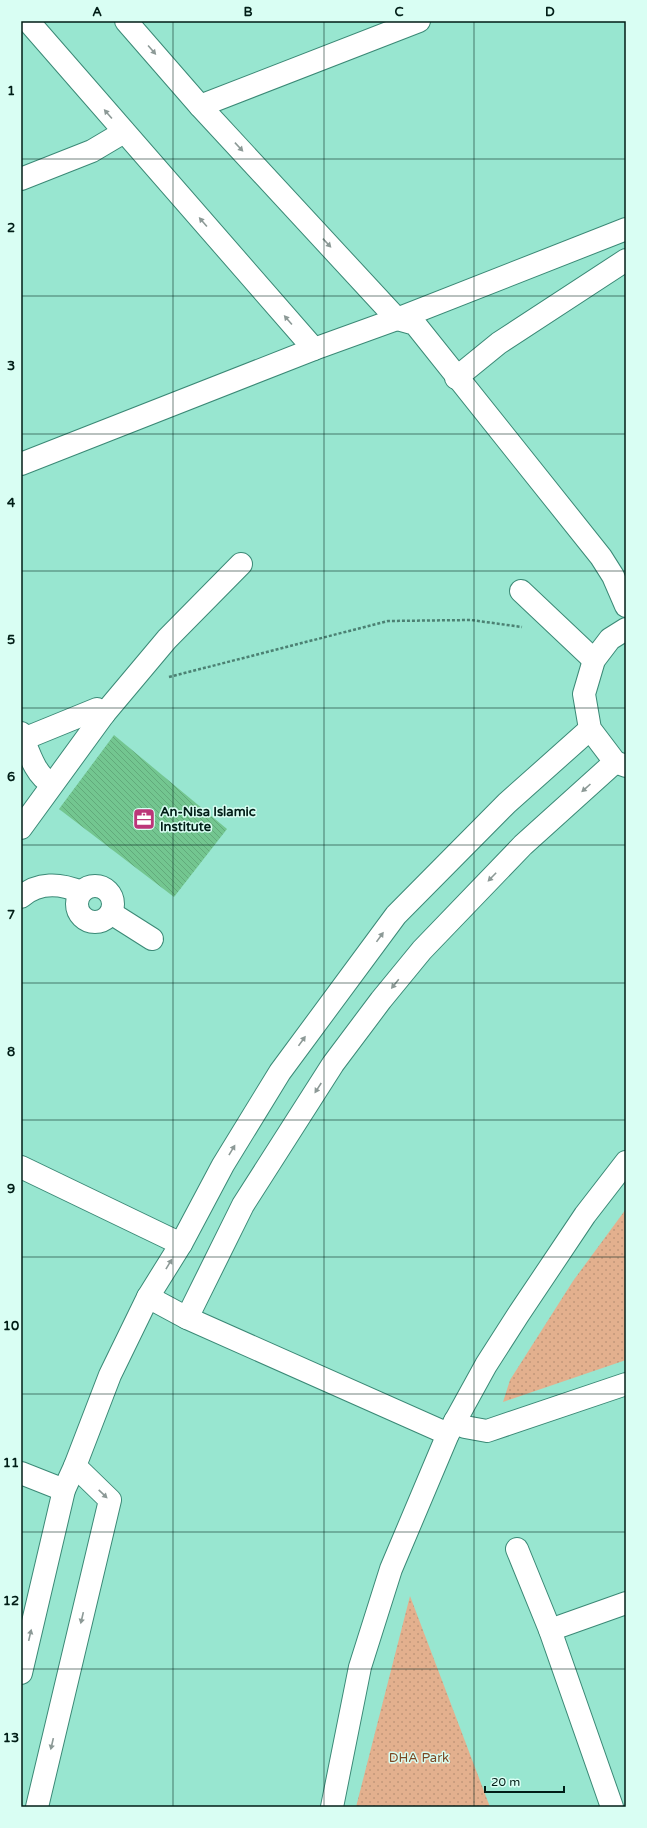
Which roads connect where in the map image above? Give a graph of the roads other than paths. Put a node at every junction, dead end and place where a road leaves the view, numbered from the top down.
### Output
1 (28, 21) edge
2 (126, 21) edge
3 (419, 21) edge
4 (200, 106) junction
5 (124, 132) junction
6 (21, 179) edge
7 (626, 229) edge
8 (626, 260) edge
9 (397, 319) junction
10 (314, 349) junction
11 (456, 378) junction
12 (21, 464) edge
13 (241, 564) dead end
14 (521, 591) dead end
15 (626, 606) edge
16 (626, 629) edge
17 (594, 660) junction
18 (104, 714) junction
19 (590, 729) junction
20 (22, 737) edge
21 (621, 764) edge
22 (52, 784) junction
23 (21, 828) edge
24 (21, 897) edge
25 (152, 939) dead end
26 (626, 1162) edge
27 (21, 1167) edge
28 (181, 1244) junction
29 (148, 1297) junction
30 (187, 1318) junction
31 (626, 1384) edge
32 (452, 1427) junction
33 (75, 1466) junction
34 (21, 1473) edge
35 (64, 1490) junction
36 (517, 1549) dead end
37 (626, 1603) edge
38 (550, 1630) junction
39 (21, 1673) edge
40 (37, 1807) edge
41 (332, 1807) edge
42 (612, 1807) edge

5 -> 1 street
2 -> 4 street
3 - 4 street
4 -> 9 street
5 - 6 street
10 -> 5 street
7 - 9 street
8 - 11 street
9 - 10 street
9 - 11 street
10 - 12 street
11 - 15 street
13 - 18 street
14 - 17 street
16 - 17 street
17 - 19 street
18 - 20 street
18 - 22 street
19 - 21 street
28 -> 19 street
20 - 22 street
21 -> 30 street
22 - 23 street
24 - 25 street
26 - 32 street
27 - 28 street
29 -> 28 street
29 - 30 street
29 - 33 street
30 - 32 street
31 - 32 street
32 - 41 street
33 - 35 street
33 -> 40 street
34 - 35 street
39 -> 35 street
36 - 38 street
37 - 38 street
38 - 42 street

